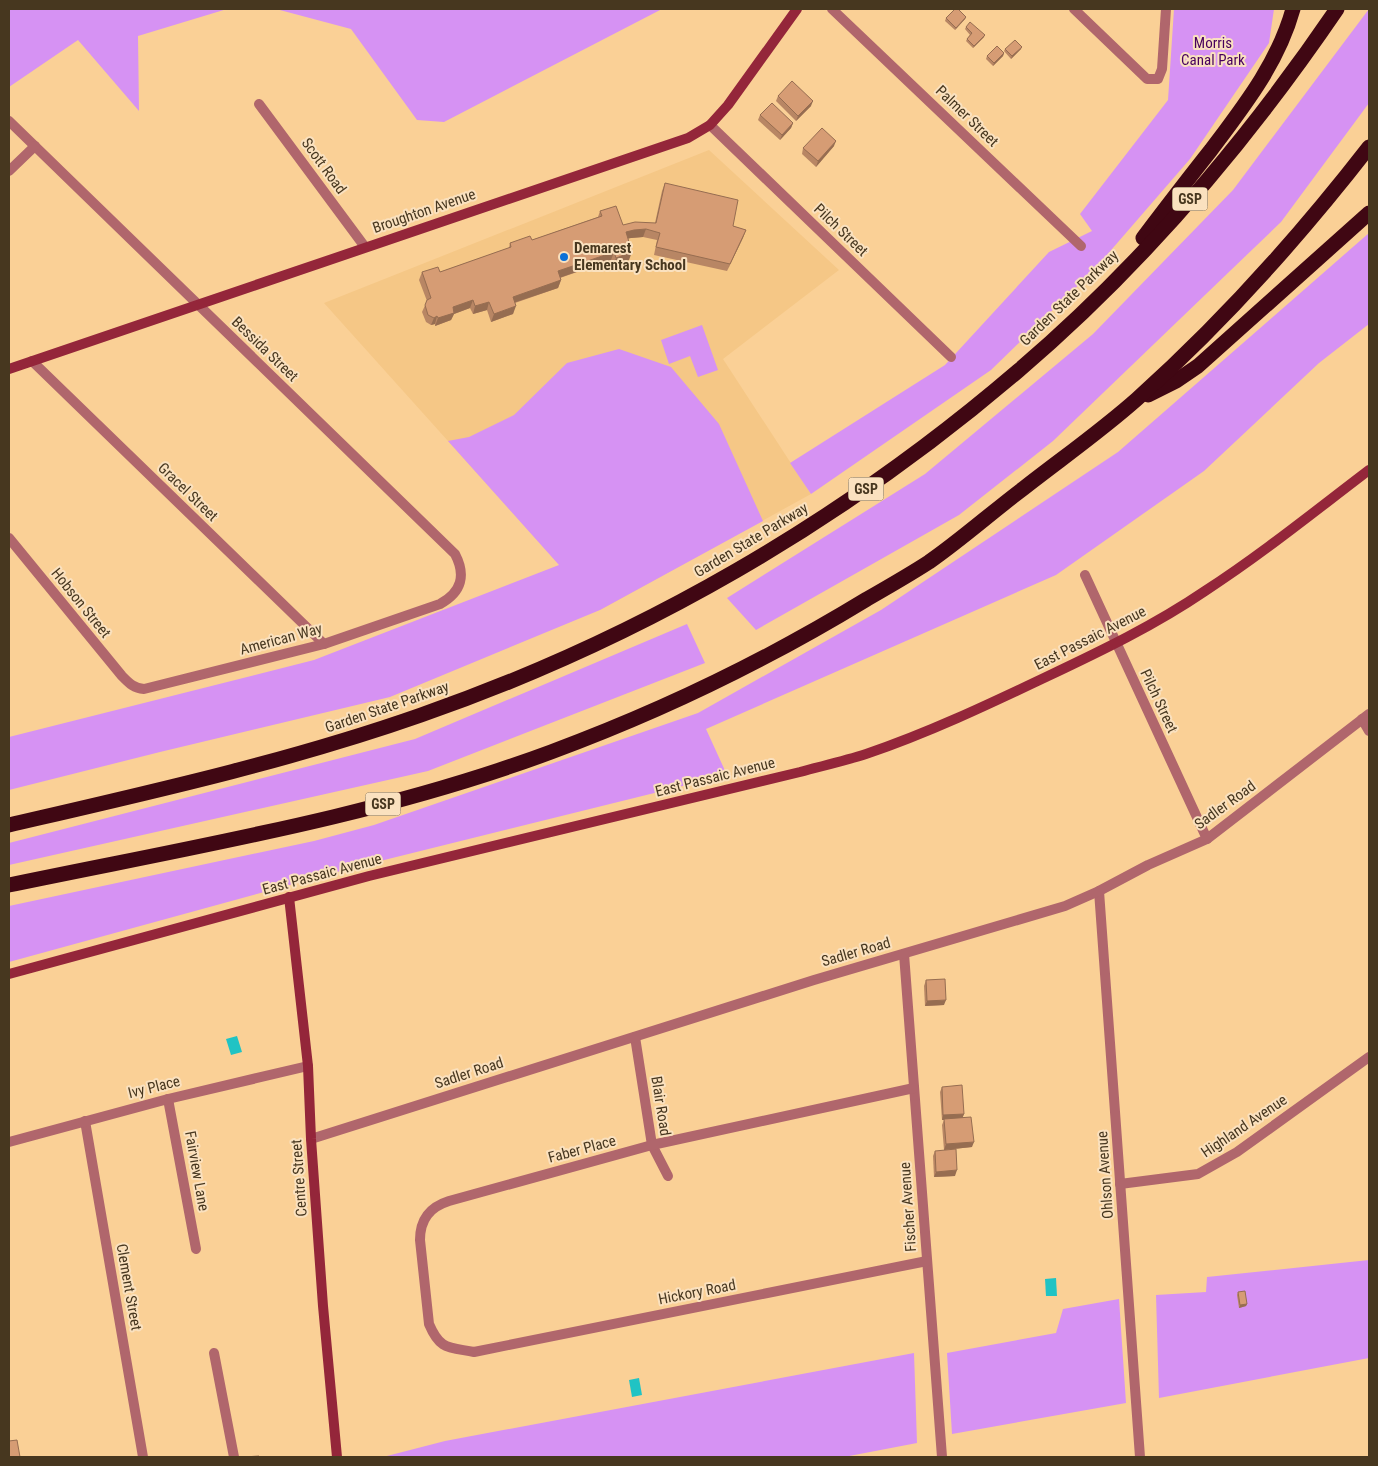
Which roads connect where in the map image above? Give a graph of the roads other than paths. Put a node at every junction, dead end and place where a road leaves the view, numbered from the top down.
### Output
1 (797, 9) edge
2 (832, 9) edge
3 (1074, 9) edge
4 (1166, 9) edge
5 (1293, 9) edge
6 (1337, 9) edge
7 (259, 104) dead end
8 (9, 121) edge
9 (710, 125) junction
10 (35, 146) junction
11 (1369, 147) edge
12 (9, 171) edge
13 (1369, 213) edge
14 (1081, 246) dead end
15 (365, 247) junction
16 (1095, 300) junction
17 (197, 304) junction
18 (951, 357) dead end
19 (32, 361) junction
20 (9, 369) edge
21 (1134, 402) junction
22 (1369, 470) edge
23 (9, 538) edge
24 (1085, 575) dead end
25 (436, 605) joint
26 (1116, 643) junction
27 (324, 644) junction
28 (131, 685) joint
29 (1366, 716) edge
30 (1369, 731) edge
31 (9, 825) edge
32 (1207, 839) junction
33 (9, 885) edge
34 (1099, 891) junction
35 (289, 897) junction
36 (904, 954) junction
37 (9, 974) edge
38 (635, 1037) junction
39 (1369, 1056) edge
40 (308, 1066) junction
41 (914, 1088) junction
42 (168, 1099) junction
43 (85, 1121) junction
44 (311, 1139) junction
45 (9, 1142) edge
46 (652, 1145) junction
47 (668, 1176) dead end
48 (1120, 1184) junction
49 (196, 1249) dead end
50 (927, 1261) junction
51 (474, 1352) joint
52 (214, 1353) dead end
53 (143, 1457) edge
54 (234, 1457) edge
55 (337, 1457) edge
56 (942, 1457) edge
57 (1140, 1457) edge

1 - 9 main road, Broughton Avenue
2 - 14 street, Palmer Street
3 - 4 street
5 - 16 highway
6 - 16 highway, Garden State Parkway / GSP
7 - 15 street, Scott Road
8 - 10 street, Bessida Street
9 - 15 main road, Broughton Avenue
9 - 18 street, Pilch Street
10 - 12 street
10 - 17 street, Bessida Street
11 - 21 highway, GSP
13 - 21 highway
15 - 17 main road, Broughton Avenue
16 - 31 highway, Garden State Parkway / GSP
17 - 19 main road, Broughton Avenue
17 - 25 street, Bessida Street
19 - 20 main road, Broughton Avenue
19 - 27 street, Gracel Street
21 - 33 highway, GSP
22 - 26 main road, East Passaic Avenue
23 - 28 street, Hobson Street
24 - 26 street, Pilch Street
25 - 27 street, American Way
26 - 32 street, Pilch Street
26 - 35 main road, East Passaic Avenue
27 - 28 street, American Way
29 - 30 street
29 - 32 street, Sadler Road
32 - 34 street, Sadler Road
34 - 36 street, Sadler Road
34 - 48 street, Ohlson Avenue
35 - 37 main road, East Passaic Avenue
35 - 40 main road, Centre Street
36 - 38 street, Sadler Road
36 - 41 street, Fischer Avenue
38 - 44 street, Sadler Road
38 - 46 street, Blair Road
39 - 48 street, Highland Avenue
40 - 42 street, Ivy Place
40 - 44 main road, Centre Street
41 - 46 street, Faber Place
41 - 50 street, Fischer Avenue
42 - 43 street, Ivy Place
42 - 49 street, Fairview Lane
43 - 45 street, Ivy Place
43 - 53 street, Clement Street
44 - 55 main road, Centre Street
46 - 47 street, Blair Road
46 - 51 street, Faber Place
48 - 57 street, Ohlson Avenue
50 - 51 street, Hickory Road
50 - 56 street, Fischer Avenue
52 - 54 street

